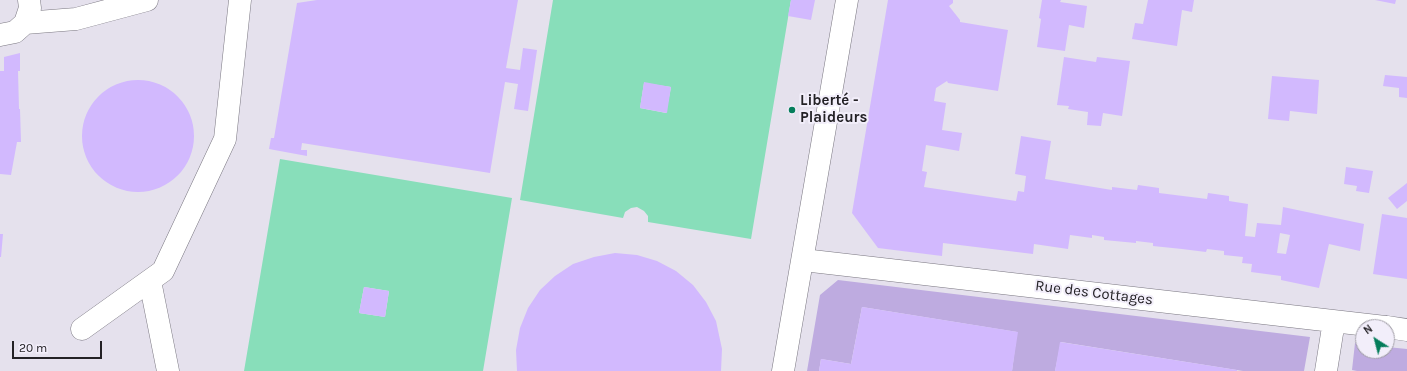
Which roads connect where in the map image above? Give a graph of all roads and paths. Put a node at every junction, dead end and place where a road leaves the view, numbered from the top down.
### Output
1 (29, 0) edge
2 (147, 0) edge
3 (240, 0) edge
4 (847, 0) edge
5 (25, 23) junction
6 (0, 35) edge
7 (803, 260) junction
8 (150, 281) junction
9 (1334, 321) junction
10 (1355, 323) edge
11 (1395, 328) edge
12 (82, 329) dead end
13 (1407, 330) edge
14 (168, 371) edge
15 (782, 371) edge
16 (1326, 371) edge

1 - 5 street
2 - 5 street
3 - 8 street
4 - 7 street
5 - 6 street
7 - 9 street, Rue des Cottages
7 - 15 street
8 - 12 street
8 - 14 street
9 - 10 street, Rue des Cottages
9 - 16 street
11 - 13 street, Rue des Cottages

